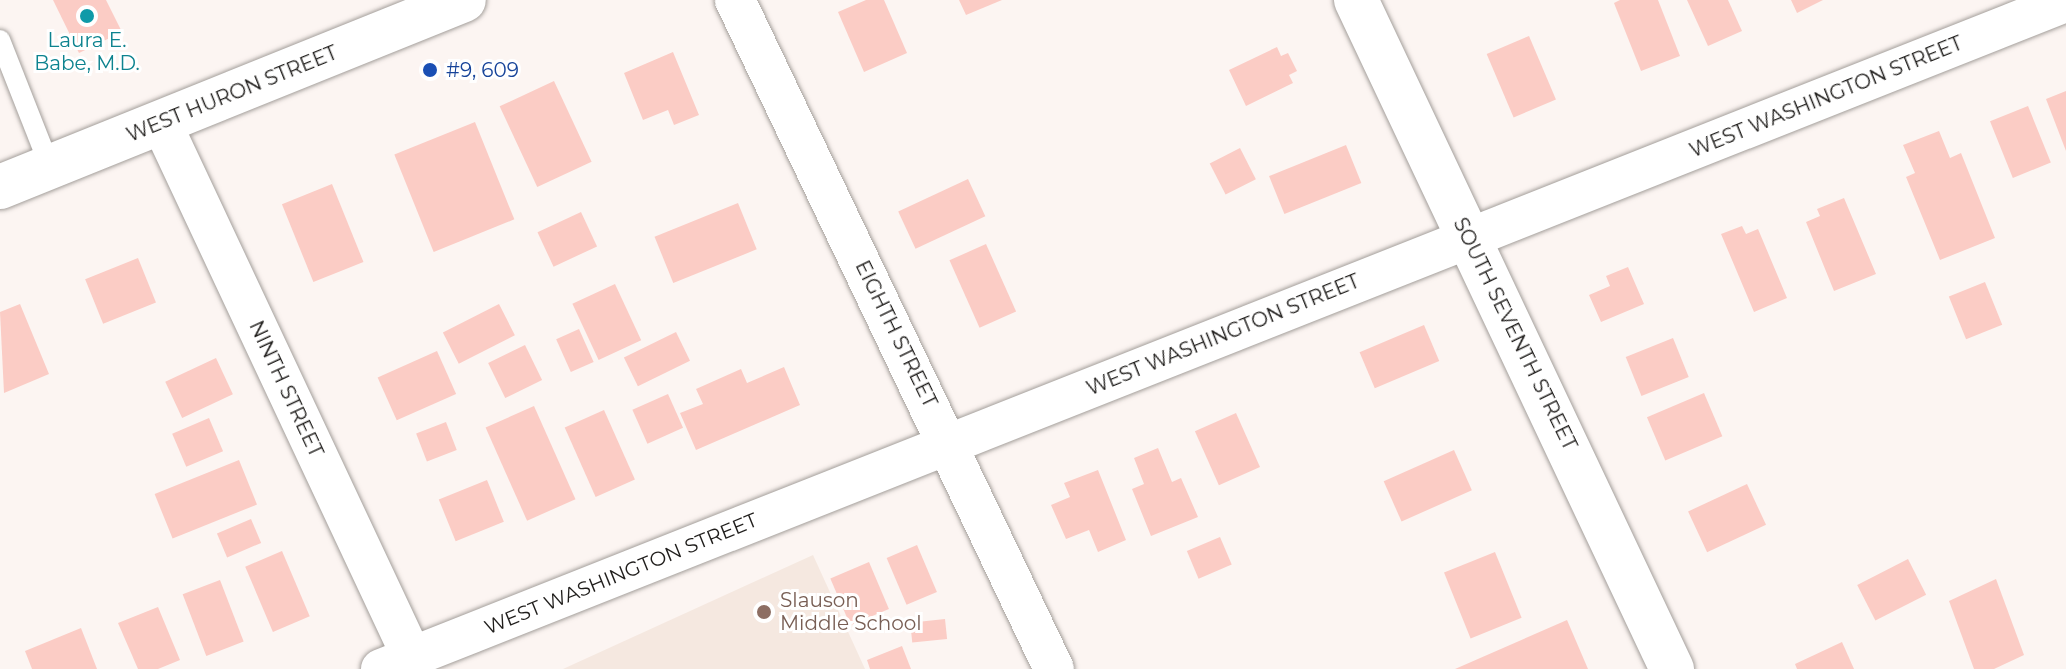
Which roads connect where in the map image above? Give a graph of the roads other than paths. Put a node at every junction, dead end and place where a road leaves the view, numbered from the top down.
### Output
1 (464, 0) edge
2 (735, 0) edge
3 (1356, 0) edge
4 (2066, 2) edge
5 (0, 40) edge
6 (161, 122) junction
7 (50, 167) junction
8 (0, 187) edge
9 (1469, 238) junction
10 (950, 444) junction
11 (396, 663) edge
12 (1054, 669) edge
13 (1672, 669) edge

1 - 6 street, WEST HURON STREET
2 - 10 street, EIGHTH STREET
3 - 9 street, SOUTH SEVENTH STREET
4 - 9 street, WEST WASHINGTON STREET
5 - 7 lane
6 - 7 street, WEST HURON STREET
6 - 11 street, NINTH STREET
7 - 8 street, WEST HURON STREET
9 - 10 street, WEST WASHINGTON STREET
9 - 13 street, SOUTH SEVENTH STREET
10 - 11 street, WEST WASHINGTON STREET
10 - 12 street, EIGHTH STREET

